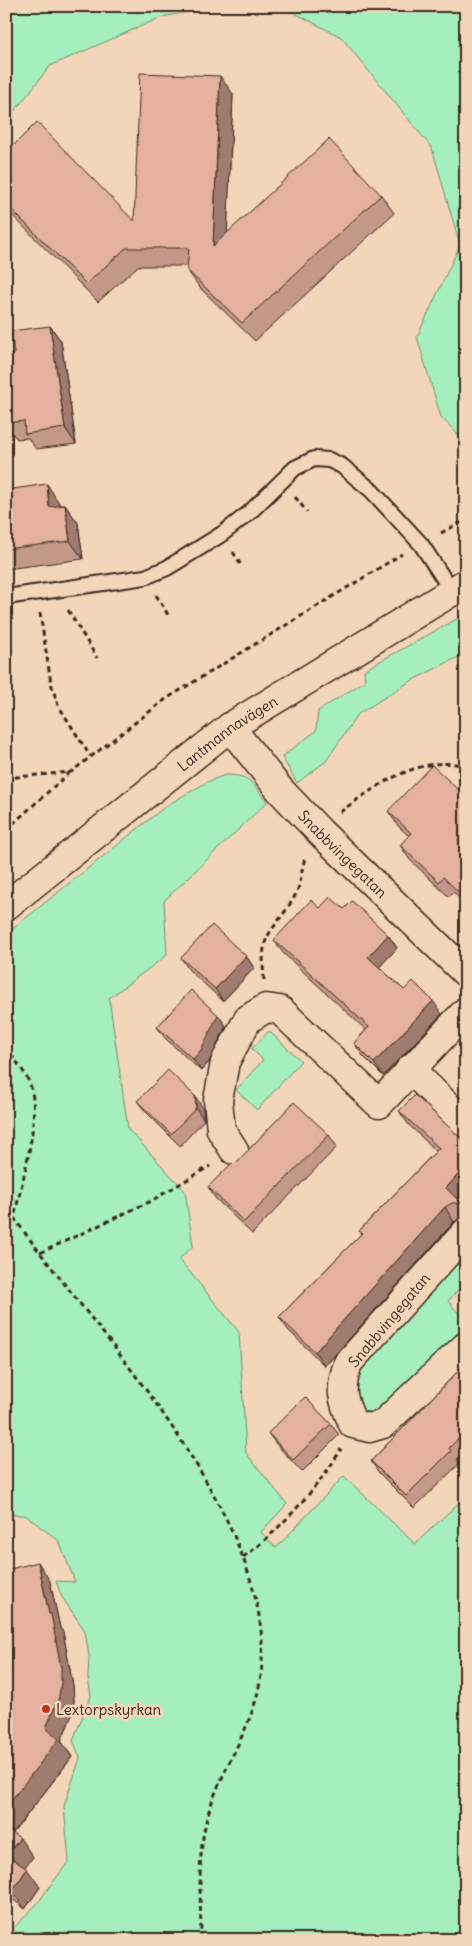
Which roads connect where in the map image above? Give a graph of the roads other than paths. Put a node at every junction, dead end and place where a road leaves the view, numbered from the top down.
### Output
1 (458, 586) edge
2 (6, 597) edge
3 (230, 727) junction
4 (6, 906) edge
5 (466, 973) edge
6 (466, 1011) edge
7 (410, 1069) junction
8 (466, 1124) edge
9 (234, 1150) road end
10 (466, 1232) edge
11 (466, 1346) edge

1 - 2 lane
1 - 3 street, Lantmannavägen
3 - 4 street, Lantmannavägen
3 - 5 street, Snabbvingegatan
6 - 7 street
7 - 8 street
7 - 9 street
10 - 11 street, Snabbvingegatan

